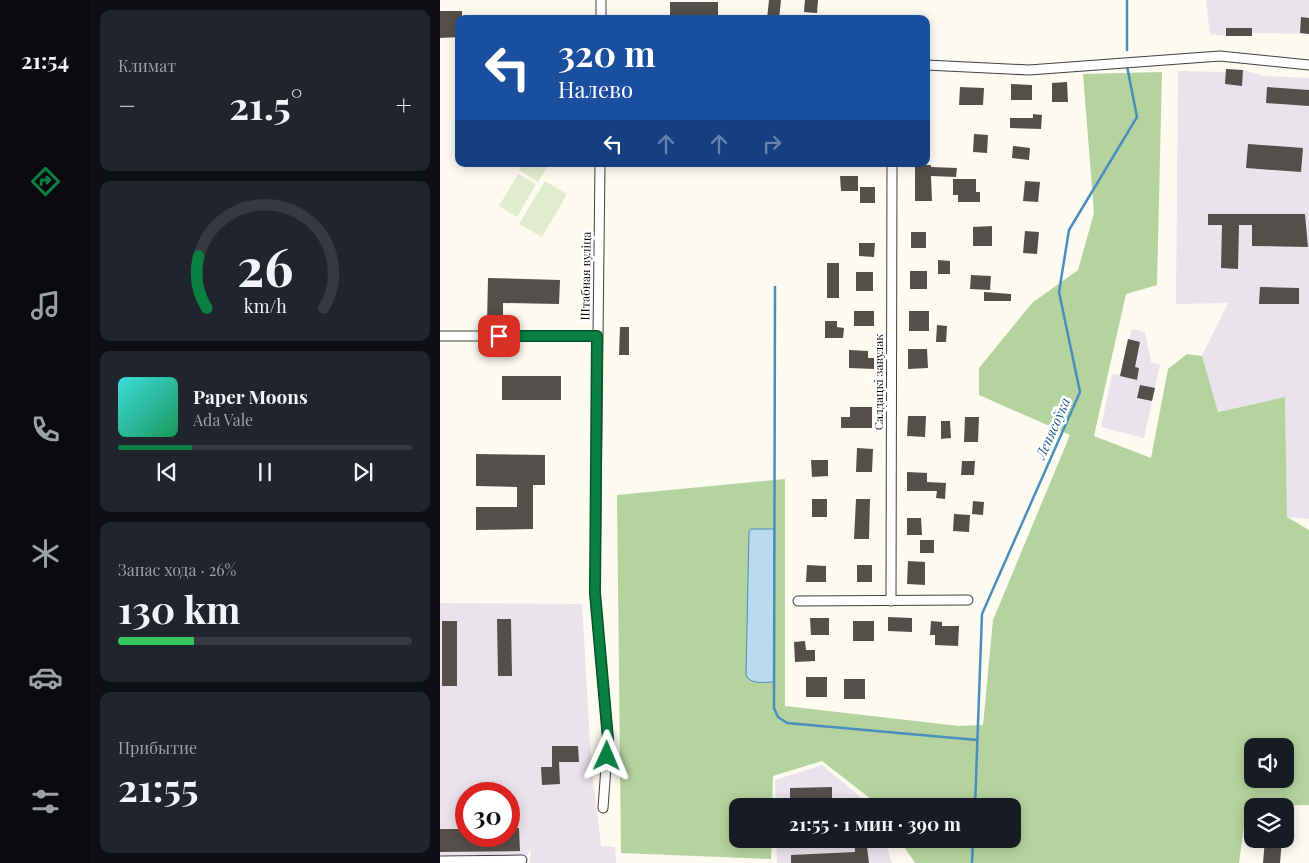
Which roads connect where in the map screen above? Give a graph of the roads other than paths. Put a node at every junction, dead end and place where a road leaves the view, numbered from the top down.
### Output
1 (601, 0) edge
2 (601, 15) edge
3 (930, 65) edge
4 (1309, 65) edge
5 (600, 167) edge
6 (892, 167) edge
7 (440, 336) edge
8 (597, 336) junction
9 (891, 600) junction
10 (968, 600) dead end
11 (798, 602) dead end
12 (603, 808) dead end
13 (522, 860) dead end
14 (440, 862) edge

1 - 2 street
3 - 4 street
5 - 8 street, Штабная вуліца
6 - 9 street, Салдацкі завулак
7 - 8 street
8 - 12 street, Штабная вуліца
9 - 10 street
9 - 11 street
13 - 14 street

